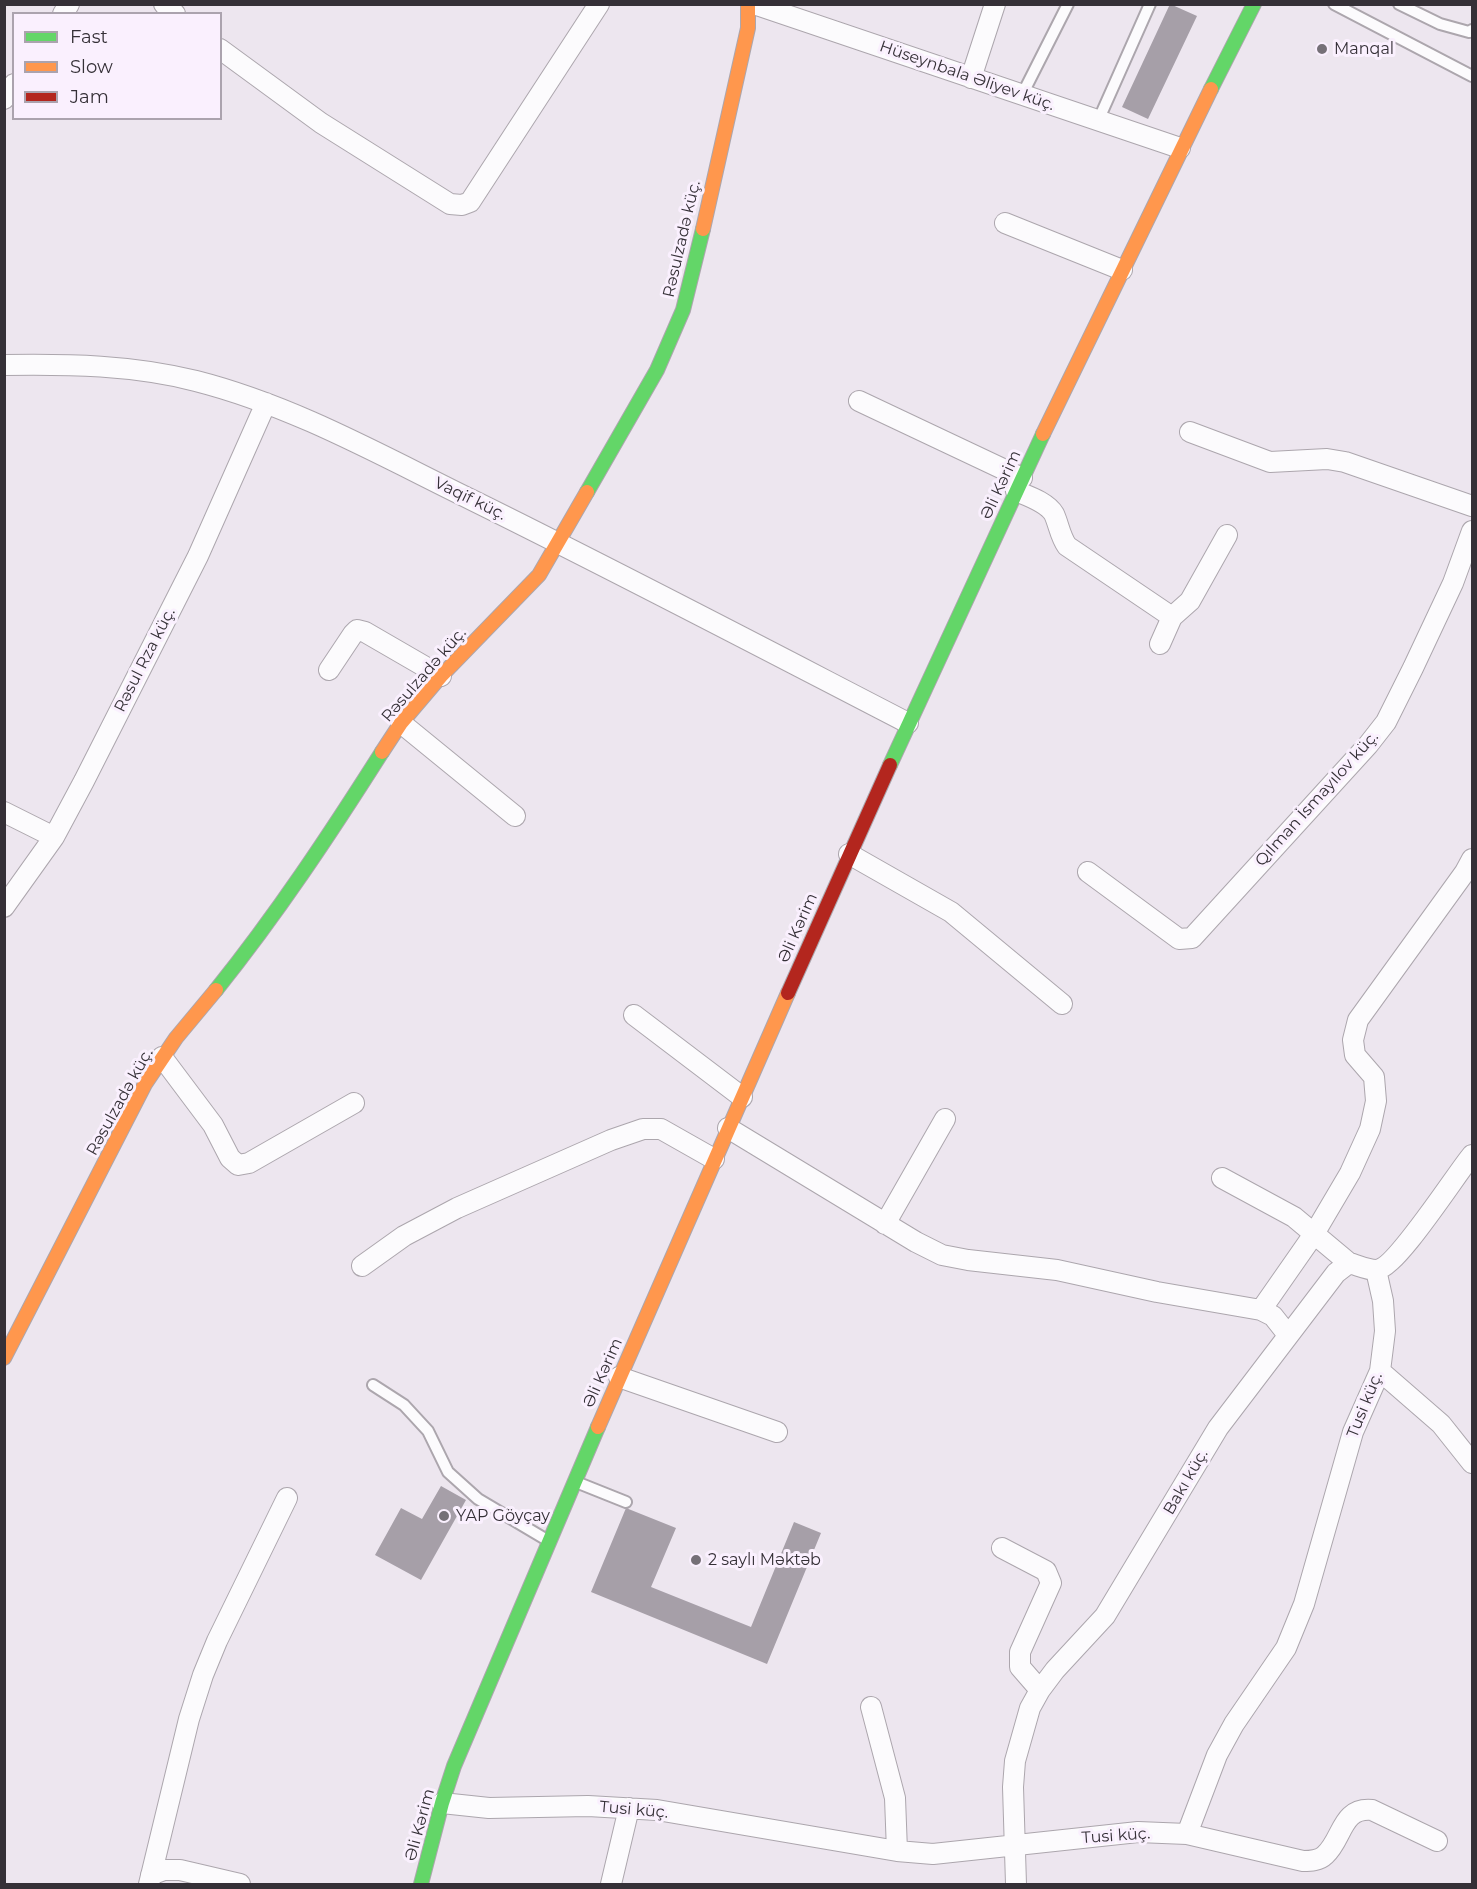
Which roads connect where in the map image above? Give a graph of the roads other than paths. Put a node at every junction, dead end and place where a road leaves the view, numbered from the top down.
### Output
1 (599, 4) edge
2 (748, 4) edge
3 (754, 4) edge
4 (995, 4) edge
5 (1068, 4) edge
6 (1150, 4) edge
7 (1254, 4) edge
8 (1334, 4) edge
9 (1399, 4) edge
10 (1473, 30) edge
11 (222, 50) edge
12 (1473, 76) edge
13 (971, 78) junction
14 (1022, 95) junction
15 (1098, 121) junction
16 (1180, 148) junction
17 (1005, 223) dead end
18 (1122, 270) junction
19 (4, 365) edge
20 (858, 402) dead end
21 (266, 403) junction
22 (1190, 432) dead end
23 (1019, 484) junction
24 (1473, 506) edge
25 (1473, 531) edge
26 (1227, 535) dead end
27 (558, 542) junction
28 (1172, 617) junction
29 (1160, 644) dead end
30 (329, 670) dead end
31 (441, 676) junction
32 (401, 723) junction
33 (908, 723) junction
34 (4, 812) edge
35 (515, 816) dead end
36 (54, 837) junction
37 (849, 854) junction
38 (1473, 859) edge
39 (1088, 872) dead end
40 (4, 907) edge
41 (1062, 1004) dead end
42 (634, 1015) dead end
43 (162, 1057) junction
44 (742, 1096) junction
45 (354, 1103) dead end
46 (945, 1119) dead end
47 (728, 1128) junction
48 (1473, 1155) edge
49 (714, 1159) junction
50 (1222, 1178) dead end
51 (885, 1224) junction
52 (1314, 1234) junction
53 (1349, 1263) junction
54 (362, 1266) dead end
55 (1376, 1270) junction
56 (1260, 1310) junction
57 (1288, 1335) junction
58 (4, 1358) edge
59 (1380, 1371) junction
60 (619, 1377) junction
61 (373, 1385) dead end
62 (777, 1432) dead end
63 (1473, 1464) edge
64 (573, 1481) junction
65 (287, 1498) dead end
66 (626, 1502) dead end
67 (548, 1540) junction
68 (1002, 1548) dead end
69 (1040, 1690) junction
70 (871, 1707) dead end
71 (442, 1803) junction
72 (629, 1808) junction
73 (1187, 1834) junction
74 (1437, 1841) dead end
75 (1014, 1844) junction
76 (897, 1851) junction
77 (150, 1880) edge
78 (240, 1884) edge
79 (421, 1884) edge
80 (611, 1884) edge
81 (1016, 1884) edge

1 - 11 street
2 - 27 main road, Rəsulzadə küç.
3 - 13 street, Hüseynbala Əliyev küç.
4 - 13 street
5 - 14 lane
6 - 15 lane
7 - 16 main road, Əli Kərim
8 - 12 lane
9 - 10 lane
13 - 14 street, Hüseynbala Əliyev küç.
14 - 15 street, Hüseynbala Əliyev küç.
15 - 16 street, Hüseynbala Əliyev küç.
16 - 18 main road, Əli Kərim
17 - 18 street
18 - 23 main road, Əli Kərim
19 - 21 street, Vaqif küç.
20 - 23 street
21 - 27 street, Vaqif küç.
21 - 36 street, Rəsul Rza küç.
22 - 24 street
23 - 28 street
23 - 33 main road, Əli Kərim
25 - 39 street, Qılman İsmayılov küç.
26 - 28 street
27 - 31 main road, Rəsulzadə küç.
27 - 33 street, Vaqif küç.
28 - 29 street
30 - 31 street
31 - 32 main road, Rəsulzadə küç.
32 - 35 street
32 - 43 main road, Rəsulzadə küç.
33 - 37 main road, Əli Kərim
34 - 36 street
36 - 40 street, Rəsul Rza küç.
37 - 41 street
37 - 44 main road, Əli Kərim
38 - 52 street
42 - 44 street
43 - 45 street
43 - 58 main road, Rəsulzadə küç.
44 - 47 main road, Əli Kərim
46 - 51 street
47 - 49 main road, Əli Kərim
47 - 51 street
48 - 55 street
49 - 54 street
49 - 60 main road, Əli Kərim
50 - 52 street
51 - 56 street
52 - 53 street
52 - 56 street
53 - 55 street
53 - 57 street, Bakı küç.
55 - 59 street, Tusi küç.
56 - 57 street
57 - 69 street, Bakı küç.
59 - 63 street
59 - 73 street, Tusi küç.
60 - 62 street
60 - 64 main road, Əli Kərim
61 - 67 lane
64 - 66 lane
64 - 67 main road, Əli Kərim
65 - 77 street
67 - 71 main road, Əli Kərim
68 - 69 street
69 - 75 street, Bakı küç.
70 - 76 street
71 - 72 street, Tusi küç.
71 - 79 main road, Əli Kərim
72 - 76 street, Tusi küç.
72 - 80 street
73 - 74 street
73 - 75 street, Tusi küç.
75 - 76 street, Tusi küç.
75 - 81 street, Bakı küç.
77 - 78 street

